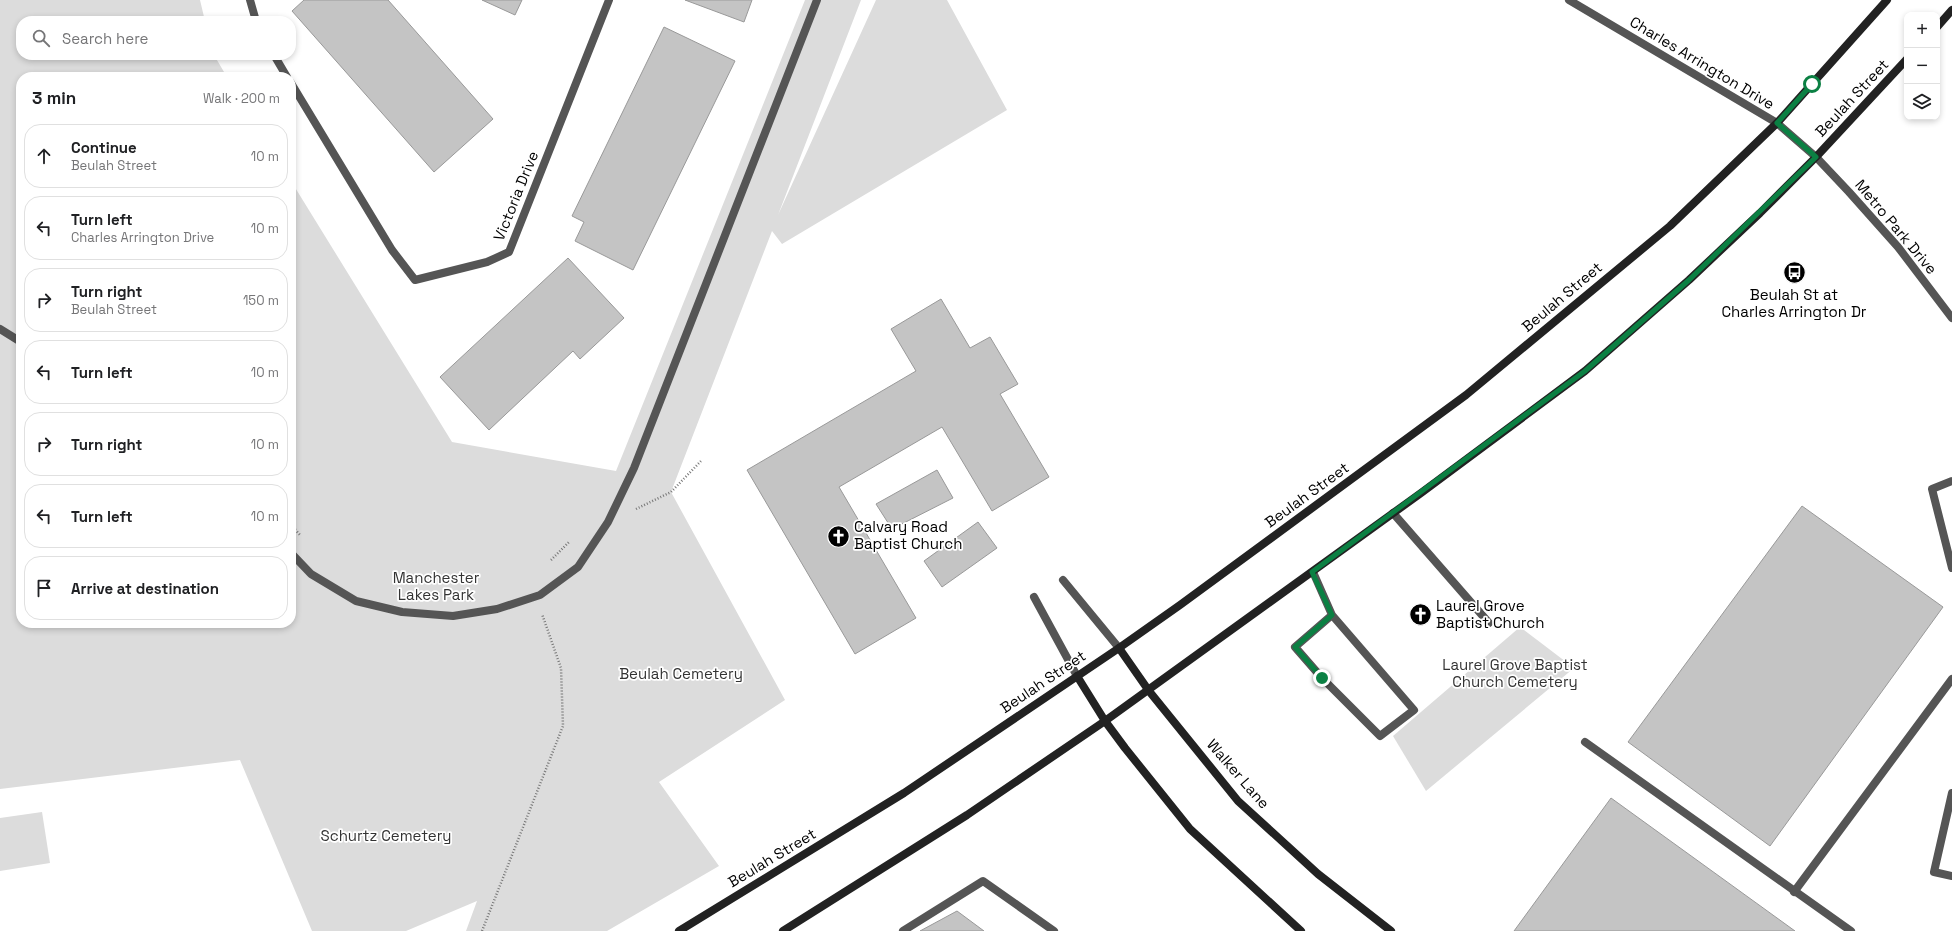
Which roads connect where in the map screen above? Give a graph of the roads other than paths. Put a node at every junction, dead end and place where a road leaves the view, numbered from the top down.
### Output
1 (250, 0) edge
2 (609, 0) edge
3 (817, 0) edge
4 (1569, 0) edge
5 (1887, 0) edge
6 (1952, 10) edge
7 (255, 16) edge
8 (1940, 23) edge
9 (277, 60) edge
10 (1904, 62) edge
11 (284, 72) edge
12 (296, 91) edge
13 (1777, 123) junction
14 (1816, 157) junction
15 (1952, 318) edge
16 (0, 328) edge
17 (16, 339) edge
18 (1952, 481) edge
19 (1393, 513) junction
20 (296, 558) edge
21 (1952, 568) edge
22 (1312, 572) junction
23 (1064, 580) dead end
24 (1034, 597) dead end
25 (1332, 615) junction
26 (1489, 623) dead end
27 (1120, 648) junction
28 (1077, 676) junction
29 (1952, 679) edge
30 (1149, 690) junction
31 (1105, 721) junction
32 (1585, 742) dead end
33 (1952, 793) edge
34 (1952, 876) edge
35 (1794, 892) junction
36 (679, 931) edge
37 (782, 931) edge
38 (903, 931) edge
39 (1054, 931) edge
40 (1301, 931) edge
41 (1391, 931) edge
42 (1850, 931) edge

1 - 7 street
2 - 12 street, Victoria Drive
3 - 20 street
4 - 13 street, Charles Arrington Drive
5 - 13 main road, Beulah Street
6 - 8 main road
9 - 11 street
10 - 14 main road, Beulah Street
13 - 14 street, Charles Arrington Drive
13 - 27 main road, Beulah Street
14 - 15 street, Metro Park Drive
14 - 19 main road, Beulah Street
16 - 17 street
18 - 21 street
19 - 22 main road, Beulah Street
19 - 26 street
22 - 25 street
22 - 30 main road, Beulah Street
23 - 27 street
24 - 28 street
25 - 25 street
27 - 28 main road, Beulah Street
27 - 30 main road, Walker Lane
28 - 31 main road
28 - 36 main road, Beulah Street
29 - 35 street
30 - 31 main road, Beulah Street
30 - 41 main road, Walker Lane
31 - 37 main road, Beulah Street
31 - 40 main road
32 - 35 street
33 - 34 street
35 - 42 street
38 - 39 street

